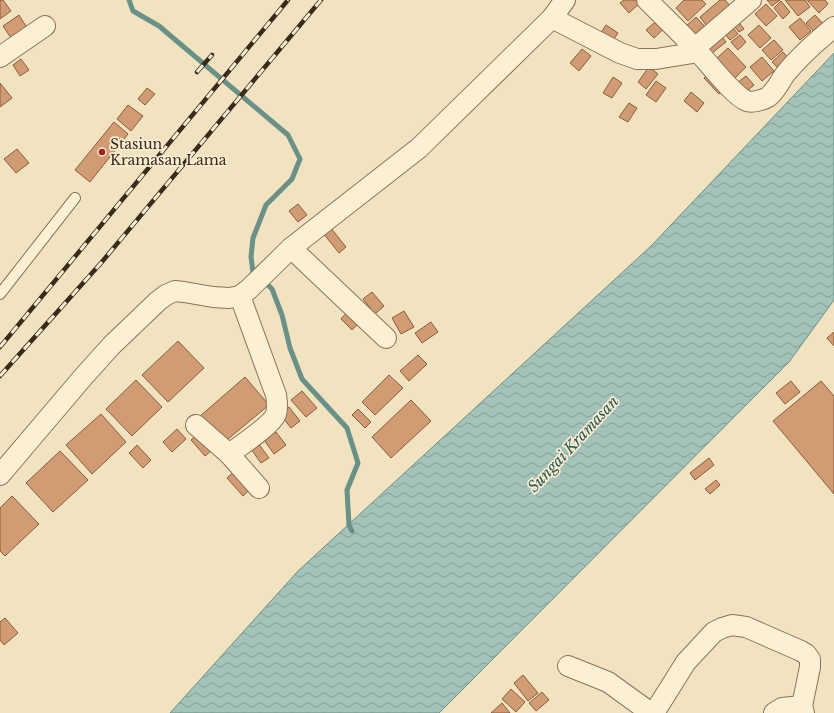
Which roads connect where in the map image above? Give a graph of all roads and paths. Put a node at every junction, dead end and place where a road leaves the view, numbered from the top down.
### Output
1 (565, 0) edge
2 (647, 0) edge
3 (751, 0) edge
4 (552, 18) junction
5 (45, 26) dead end
6 (834, 27) edge
7 (697, 50) junction
8 (0, 57) edge
9 (75, 198) dead end
10 (291, 248) junction
11 (246, 291) junction
12 (0, 294) edge
13 (386, 338) dead end
14 (196, 425) dead end
15 (229, 454) junction
16 (0, 475) edge
17 (259, 488) dead end
18 (568, 666) dead end
19 (803, 710) edge
20 (653, 713) edge
21 (774, 713) edge

1 - 4 street
2 - 7 street
3 - 7 street
4 - 7 street
4 - 10 street
5 - 8 street
6 - 7 street
9 - 12 lane
10 - 11 street
10 - 13 street
11 - 15 street
11 - 16 street
14 - 15 street
15 - 17 street
18 - 20 street
19 - 20 street
19 - 21 street

